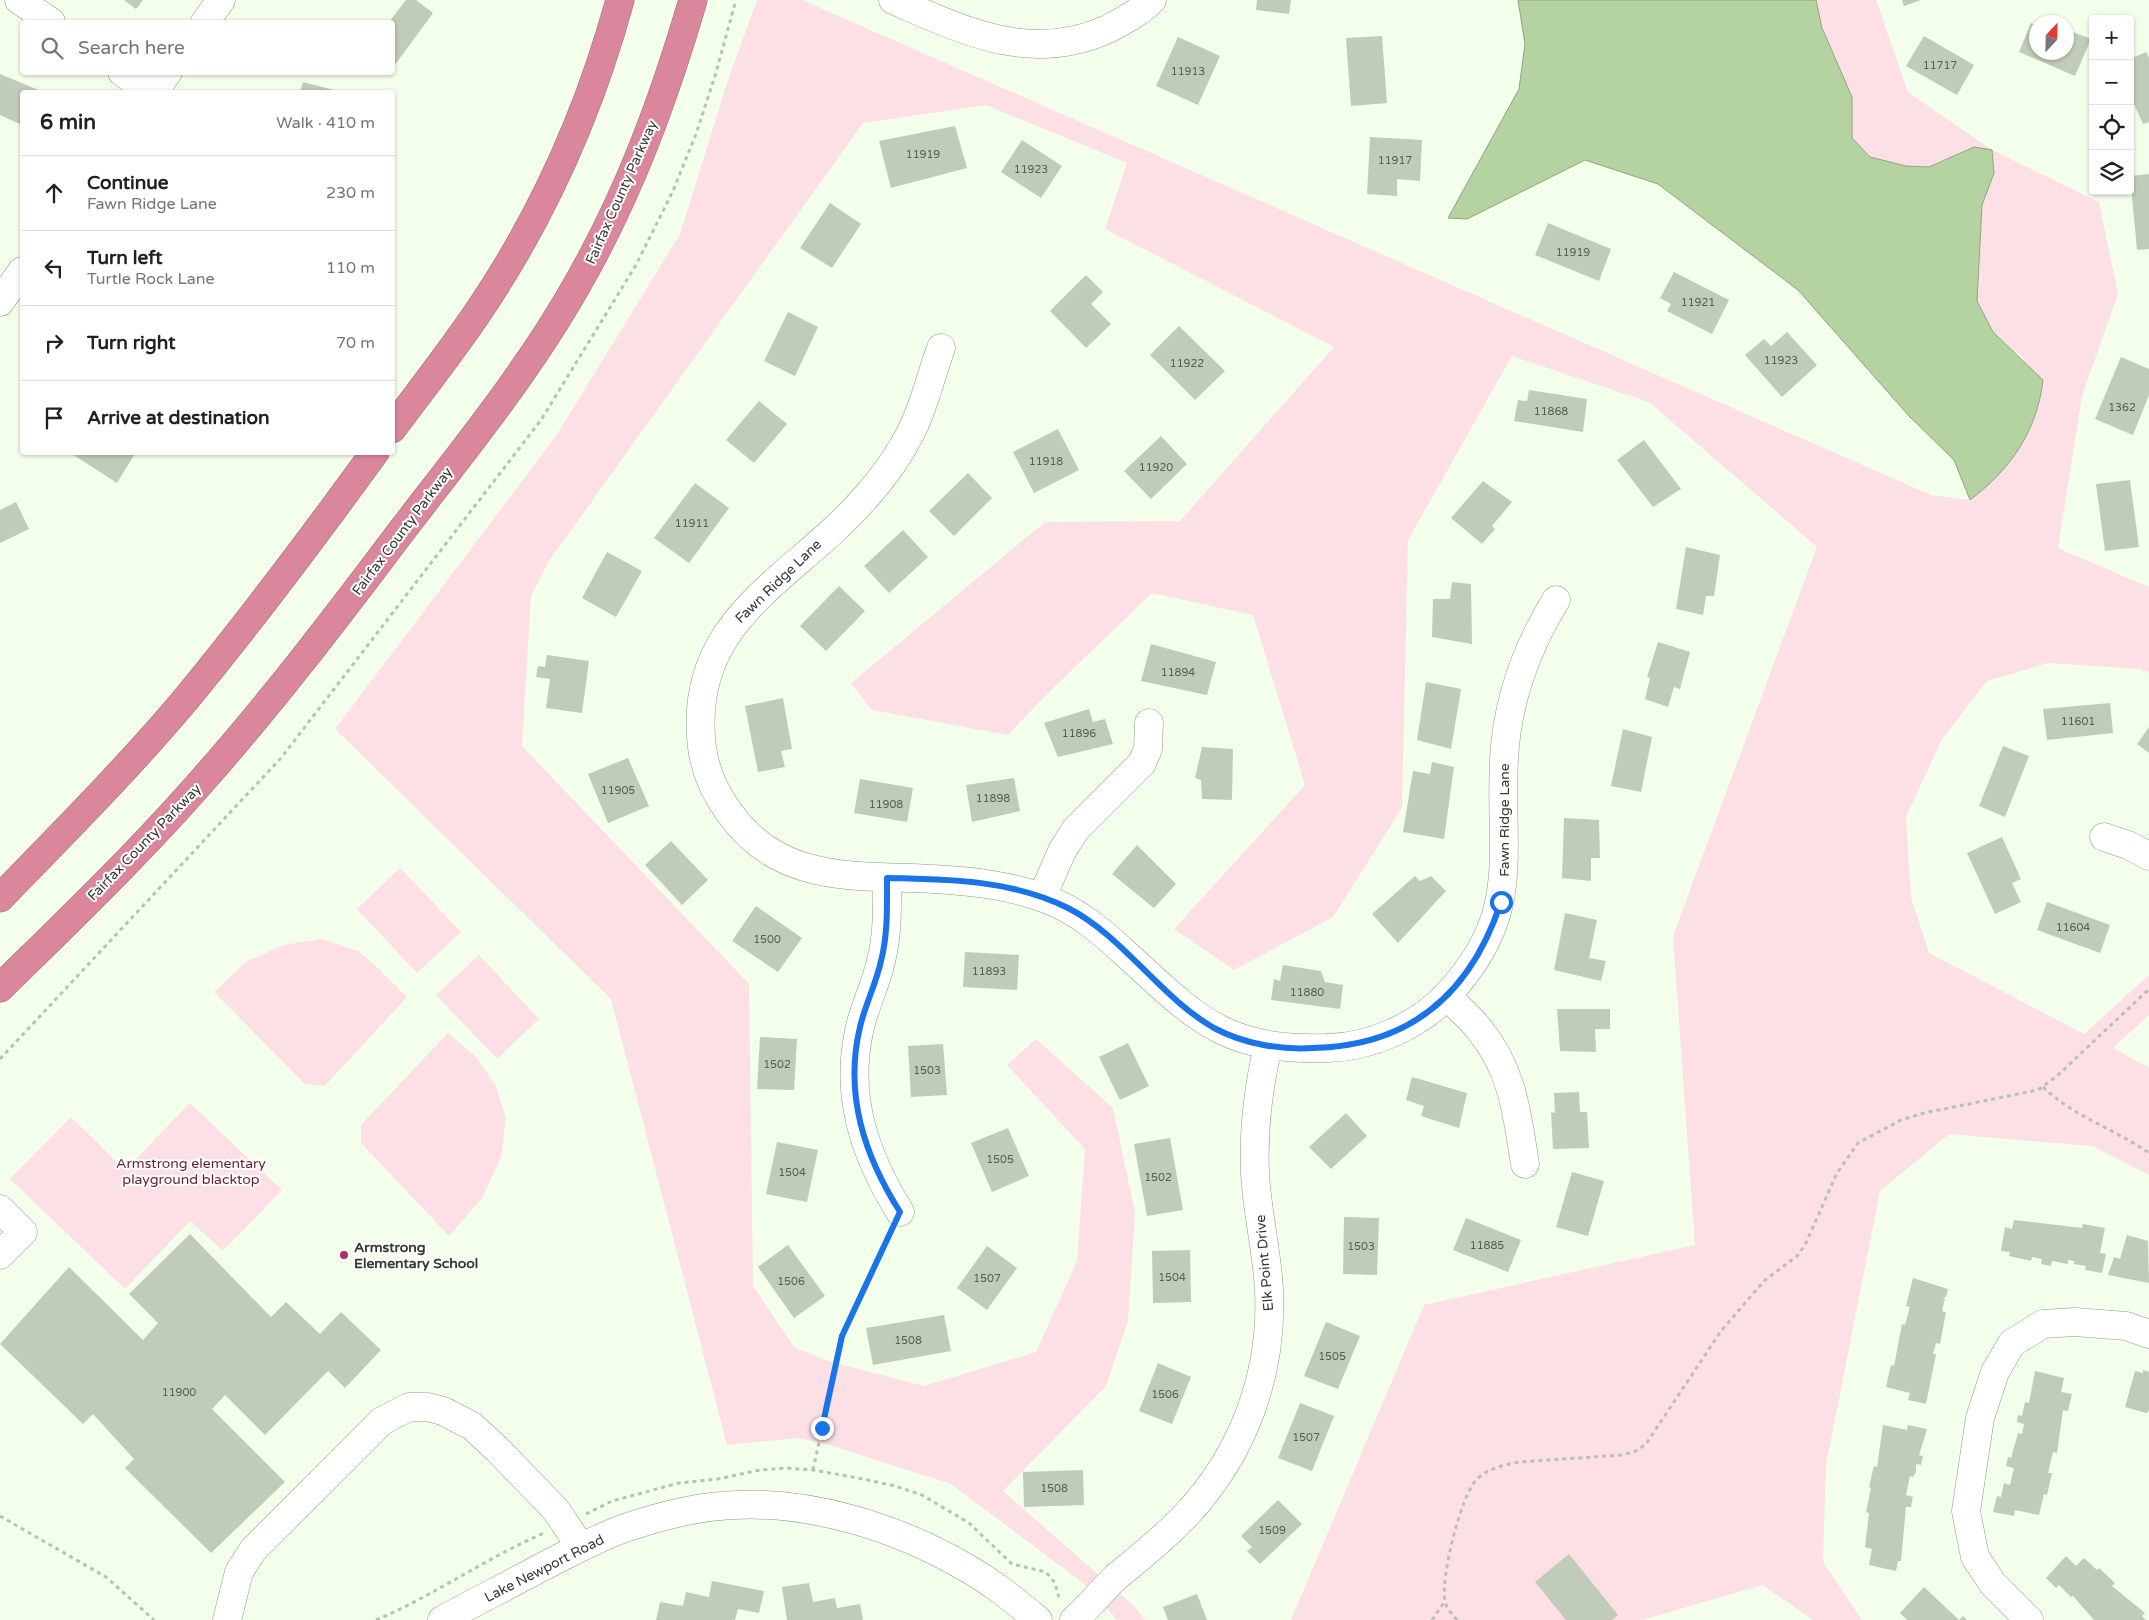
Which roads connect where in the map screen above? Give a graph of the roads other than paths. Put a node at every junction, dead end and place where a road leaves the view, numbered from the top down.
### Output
1 (19, 0) edge
2 (221, 0) edge
3 (620, 0) edge
4 (693, 0) edge
5 (893, 0) edge
6 (1152, 0) edge
7 (48, 20) edge
8 (206, 20) edge
9 (126, 75) edge
10 (166, 75) edge
11 (149, 90) edge
12 (154, 90) edge
13 (20, 274) edge
14 (0, 302) edge
15 (941, 348) dead end
16 (395, 424) edge
17 (373, 455) edge
18 (1556, 600) dead end
19 (1148, 723) dead end
20 (2104, 837) dead end
21 (2149, 856) edge
22 (887, 878) junction
23 (1042, 897) junction
24 (0, 898) edge
25 (0, 988) edge
26 (1447, 996) junction
27 (1268, 1046) junction
28 (1525, 1164) dead end
29 (0, 1209) edge
30 (900, 1212) road end
31 (0, 1255) edge
32 (2149, 1334) edge
33 (580, 1546) junction
34 (227, 1620) edge
35 (442, 1620) edge
36 (1038, 1620) edge
37 (1074, 1620) edge
38 (2029, 1620) edge

1 - 7 street
2 - 8 street
3 - 16 highway
4 - 25 highway, Fairfax County Parkway
5 - 6 street
9 - 11 street
10 - 12 street
13 - 14 street
15 - 22 street, Fawn Ridge Lane
17 - 24 highway
18 - 26 street, Fawn Ridge Lane
19 - 23 street
20 - 21 street
22 - 23 street, Fawn Ridge Lane
22 - 30 street
23 - 27 street, Fawn Ridge Lane
26 - 27 street, Fawn Ridge Lane
26 - 28 street
27 - 37 street, Elk Point Drive
29 - 31 street
32 - 38 street
33 - 34 street
33 - 35 street, Lake Newport Road
33 - 36 street, Lake Newport Road

